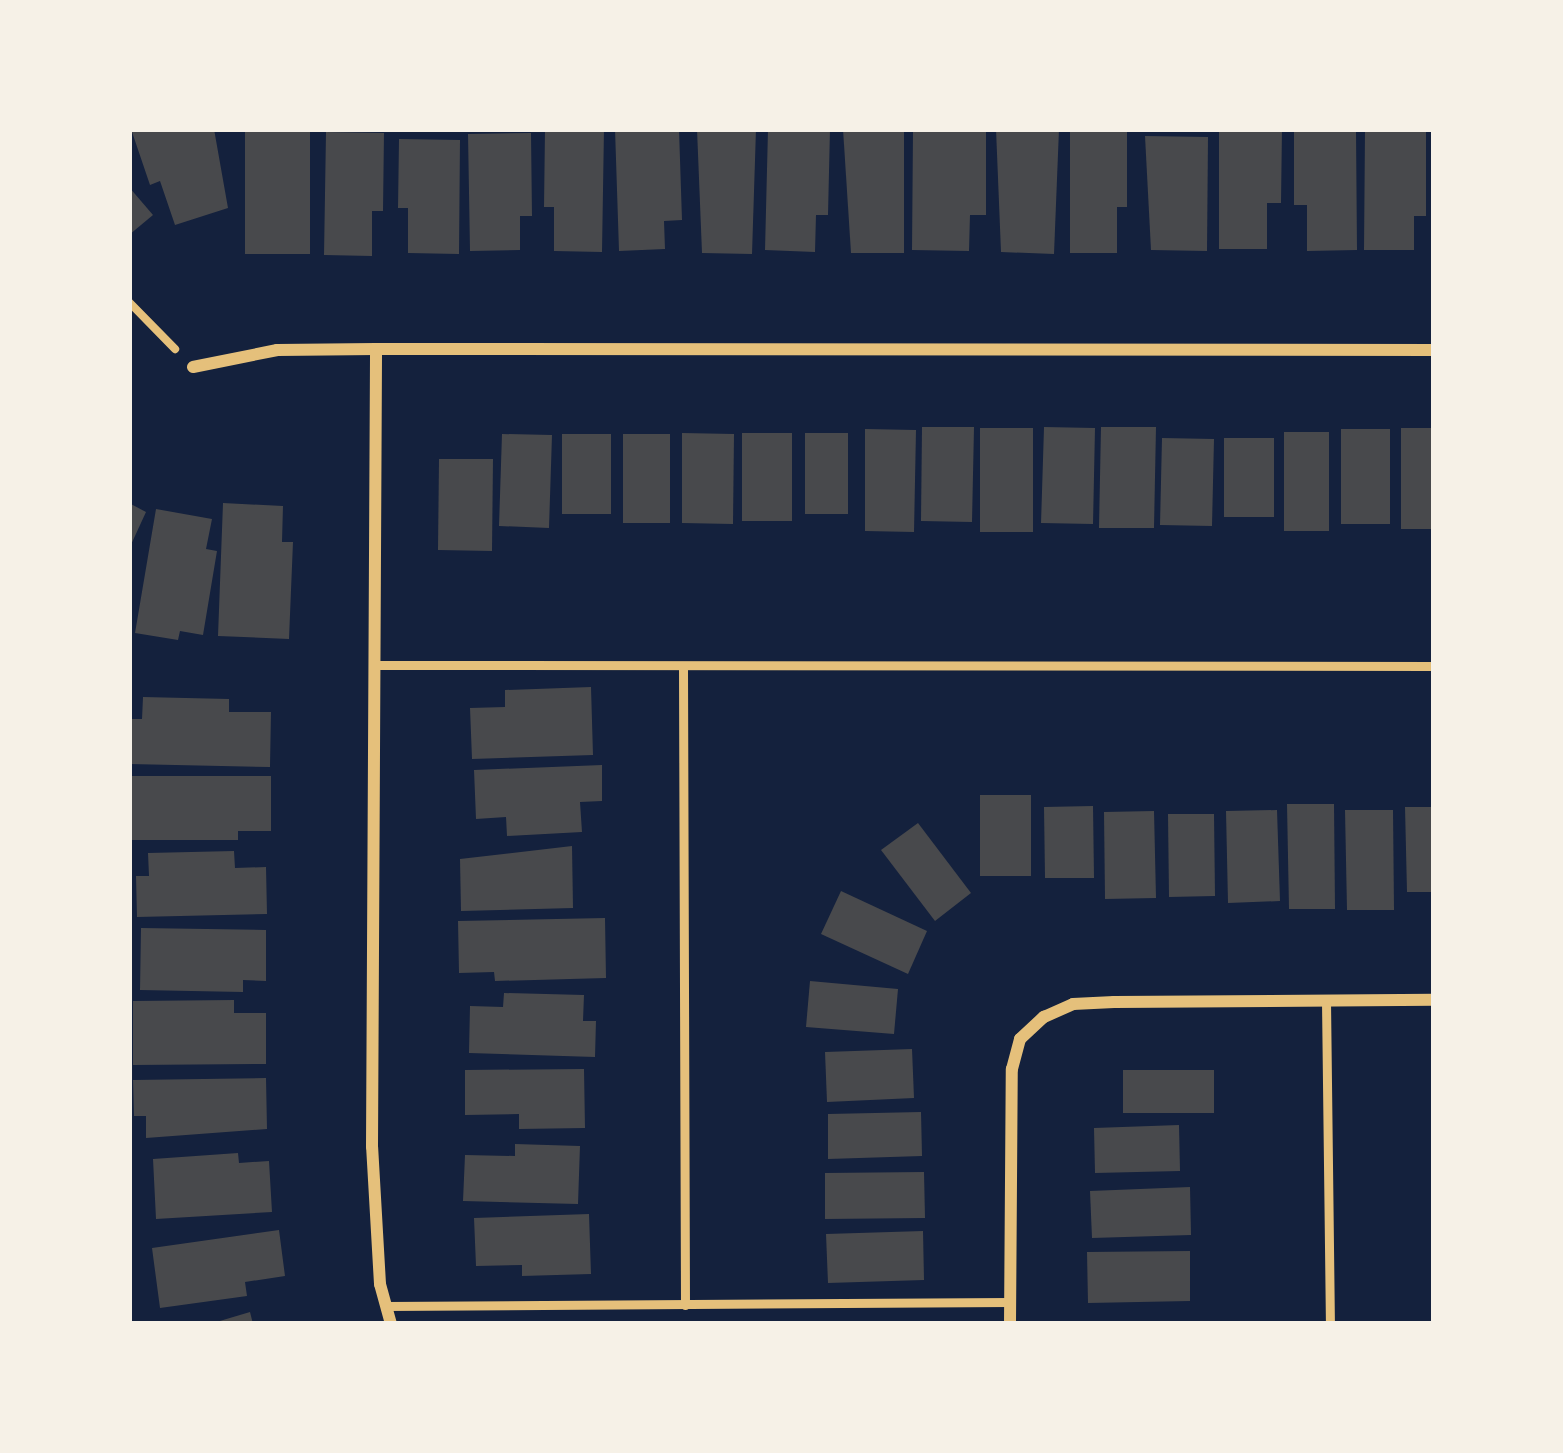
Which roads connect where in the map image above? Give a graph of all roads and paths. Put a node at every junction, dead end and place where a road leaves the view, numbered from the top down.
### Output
1 (129, 302) edge
2 (376, 349) junction
3 (1434, 350) edge
4 (194, 367) joint
5 (377, 665) junction
6 (1434, 666) edge
7 (683, 669) junction
8 (1434, 1000) edge
9 (1326, 1001) junction
10 (1010, 1302) junction
11 (685, 1305) junction
12 (386, 1306) junction
13 (392, 1324) edge
14 (1010, 1324) edge
15 (1330, 1324) edge

1 - 4 path
2 - 3 street
2 - 4 street
2 - 5 street
5 - 7 lane
5 - 12 street
6 - 7 lane
7 - 11 lane
8 - 9 street
9 - 10 street
9 - 15 lane
10 - 11 lane
10 - 14 street
11 - 12 lane
12 - 13 street

